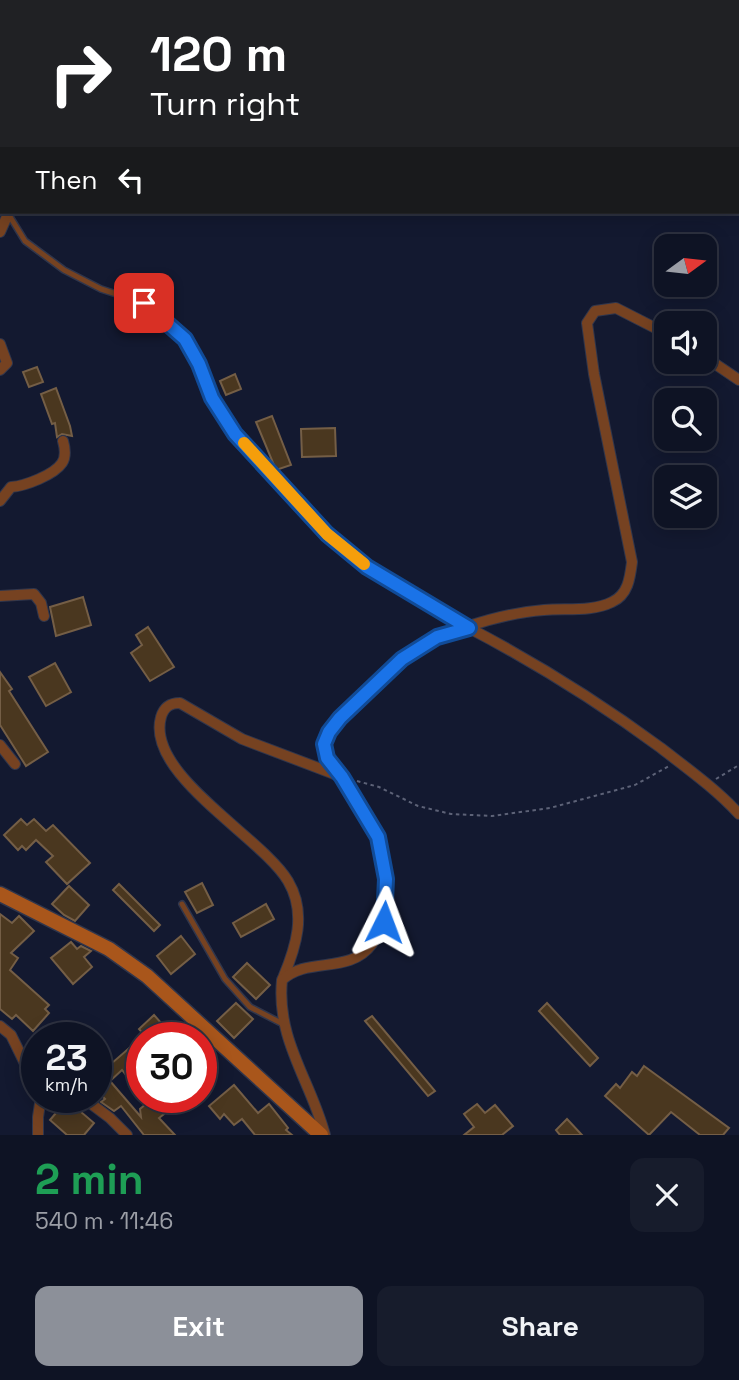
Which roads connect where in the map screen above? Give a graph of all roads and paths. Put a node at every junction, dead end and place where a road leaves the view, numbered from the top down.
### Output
1 (9, 214) edge
2 (0, 232) edge
3 (654, 327) edge
4 (0, 344) edge
5 (717, 365) edge
6 (0, 370) edge
7 (739, 380) edge
8 (63, 441) dead end
9 (0, 501) edge
10 (0, 596) edge
11 (44, 616) dead end
12 (469, 628) junction
13 (0, 745) edge
14 (677, 761) junction
15 (15, 764) dead end
16 (739, 765) edge
17 (342, 777) junction
18 (708, 784) junction
19 (739, 814) edge
20 (0, 894) edge
21 (181, 904) dead end
22 (282, 980) junction
23 (285, 1025) junction
24 (0, 1026) edge
25 (21, 1055) edge
26 (39, 1113) edge
27 (103, 1113) edge
28 (38, 1135) edge
29 (128, 1135) edge
30 (323, 1135) edge

1 - 2 street
1 - 12 lane
3 - 12 street
4 - 6 street
5 - 7 street
8 - 9 street
10 - 11 street
12 - 14 street
12 - 17 street
13 - 15 street
14 - 17 path
14 - 18 street
16 - 18 path
17 - 22 street
17 - 22 street
18 - 19 street
20 - 30 main road
21 - 23 lane
22 - 23 street
23 - 30 street
24 - 25 street
26 - 28 street
27 - 29 street

